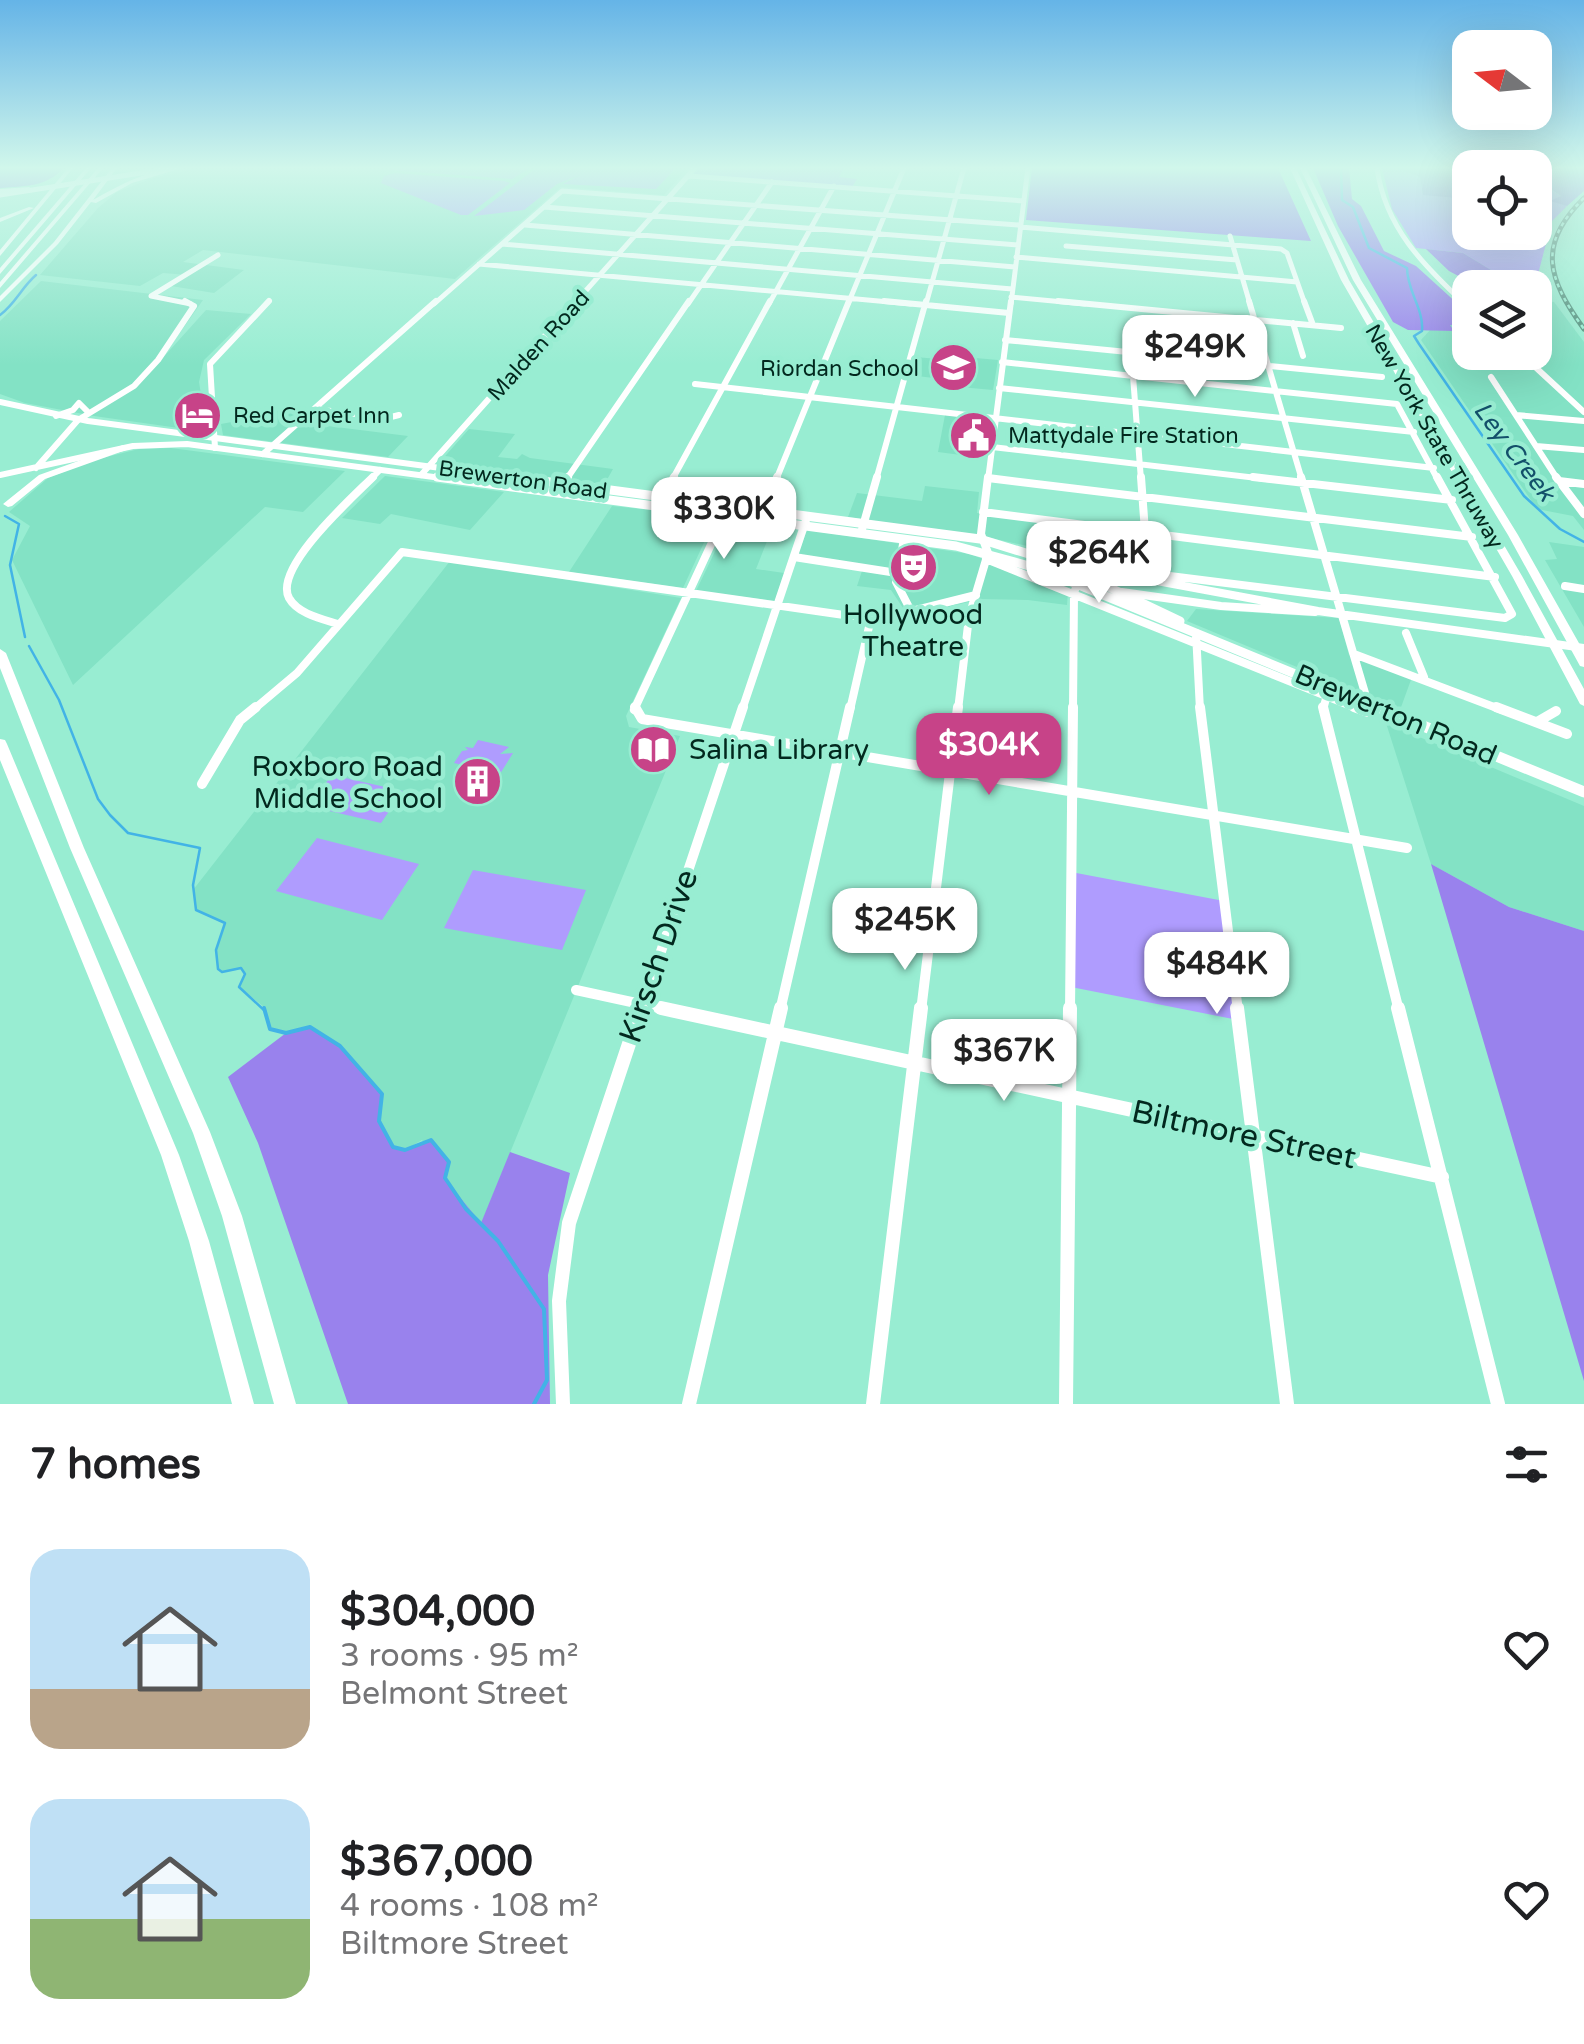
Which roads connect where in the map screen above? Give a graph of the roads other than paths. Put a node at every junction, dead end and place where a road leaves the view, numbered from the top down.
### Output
1 (17, 234) edge
2 (21, 234) edge
3 (32, 234) edge
4 (46, 234) edge
5 (62, 234) edge
6 (514, 234) edge
7 (630, 234) edge
8 (636, 234) junction
9 (736, 234) edge
10 (808, 234) edge
11 (871, 234) edge
12 (876, 234) junction
13 (946, 234) edge
14 (1019, 234) edge
15 (1066, 234) edge
16 (1108, 234) edge
17 (1323, 234) edge
18 (1335, 234) edge
19 (1399, 234) edge
20 (944, 239) junction
21 (1231, 241) junction
22 (730, 242) junction
23 (502, 244) junction
24 (1018, 245) junction
25 (1066, 246) junction
26 (799, 248) junction
27 (0, 254) edge
28 (619, 254) junction
29 (868, 254) junction
30 (43, 255) junction
31 (218, 255) dead end
32 (1016, 257) junction
33 (938, 260) junction
34 (1237, 260) junction
35 (1066, 262) junction
36 (716, 263) junction
37 (479, 264) junction
38 (1015, 267) junction
39 (788, 269) junction
40 (0, 270) edge
41 (600, 275) junction
42 (859, 275) junction
43 (1241, 277) junction
44 (932, 282) junction
45 (1298, 282) junction
46 (701, 284) junction
47 (0, 288) edge
48 (1452, 289) edge
49 (775, 291) junction
50 (1012, 293) junction
51 (850, 298) junction
52 (0, 300) edge
53 (269, 300) dead end
54 (926, 305) junction
55 (1009, 313) junction
56 (1254, 320) junction
57 (1293, 323) junction
58 (1313, 325) junction
59 (1341, 328) dead end
60 (1005, 340) junction
61 (1304, 356) dead end
62 (1002, 362) junction
63 (1270, 366) junction
64 (1538, 370) edge
65 (1133, 376) junction
66 (1382, 377) dead end
67 (1491, 377) dead end
68 (695, 384) dead end
69 (723, 388) junction
70 (999, 388) junction
71 (1278, 390) junction
72 (809, 397) junction
73 (0, 401) edge
74 (1135, 403) junction
75 (898, 407) junction
76 (315, 408) junction
77 (88, 412) junction
78 (1584, 412) edge
79 (399, 415) dead end
80 (1516, 415) junction
81 (56, 416) junction
82 (995, 418) junction
83 (1286, 419) junction
84 (78, 420) junction
85 (1584, 421) edge
86 (1414, 432) junction
87 (1137, 435) junction
88 (215, 443) junction
89 (272, 446) junction
90 (1536, 446) junction
91 (992, 447) junction
92 (123, 448) junction
93 (1584, 450) edge
94 (1296, 452) junction
95 (263, 454) junction
96 (1140, 464) junction
97 (429, 466) junction
98 (36, 468) junction
99 (1434, 468) junction
100 (380, 470) junction
101 (0, 475) edge
102 (421, 476) junction
103 (988, 478) junction
104 (1559, 481) junction
105 (563, 484) junction
106 (1306, 484) junction
107 (1584, 484) edge
108 (557, 494) junction
109 (1142, 497) junction
110 (1452, 500) junction
111 (660, 502) junction
112 (4, 509) edge
113 (728, 511) junction
114 (764, 511) junction
115 (983, 512) junction
116 (1584, 514) edge
117 (1316, 518) junction
118 (806, 521) junction
119 (863, 529) junction
120 (1144, 533) junction
121 (1472, 536) junction
122 (904, 539) junction
123 (980, 539) junction
124 (794, 556) junction
125 (987, 556) junction
126 (1327, 556) junction
127 (1148, 572) junction
128 (897, 573) junction
129 (1495, 577) junction
130 (1078, 578) junction
131 (1565, 586) dead end
132 (1584, 589) edge
133 (689, 593) junction
134 (1132, 594) junction
135 (976, 595) junction
136 (1339, 596) junction
137 (777, 606) junction
138 (911, 611) junction
139 (1318, 611) junction
140 (1344, 614) junction
141 (871, 618) junction
142 (338, 624) junction
143 (1406, 633) dead end
144 (1199, 637) junction
145 (1584, 648) edge
146 (1, 652) edge
147 (1354, 654) junction
148 (1584, 663) edge
149 (1424, 678) junction
150 (1326, 691) junction
151 (1364, 701) junction
152 (1584, 701) edge
153 (1378, 707) junction
154 (1556, 711) dead end
155 (636, 716) joint
156 (1536, 722) junction
157 (1567, 734) dead end
158 (734, 736) junction
159 (0, 744) edge
160 (840, 753) junction
161 (950, 772) junction
162 (202, 784) dead end
163 (1584, 792) edge
164 (1072, 793) junction
165 (1214, 816) junction
166 (1358, 841) junction
167 (1407, 848) dead end
168 (576, 990) dead end
169 (641, 1004) junction
170 (774, 1033) junction
171 (914, 1063) junction
172 (1070, 1097) junction
173 (1253, 1135) junction
174 (1442, 1177) junction
175 (243, 1404) edge
176 (285, 1404) edge
177 (563, 1404) edge
178 (689, 1404) edge
179 (874, 1404) edge
180 (1066, 1404) edge
181 (1287, 1404) edge
182 (1498, 1404) edge

1 - 27 highway
2 - 40 highway
3 - 40 highway
4 - 47 highway
5 - 30 highway
6 - 23 street
7 - 8 street
8 - 22 street
8 - 28 street, Malden Road
9 - 22 street
10 - 26 street
11 - 12 street
12 - 20 street
12 - 29 street
13 - 20 street
14 - 24 street
15 - 25 street
16 - 21 street
17 - 152 highway, New York State Thruway
18 - 148 highway, New York State Thruway
19 - 48 street
20 - 24 street
20 - 33 street
21 - 34 street
21 - 45 street
22 - 26 street
22 - 36 street
23 - 28 street
23 - 37 street
24 - 32 street
25 - 34 street
25 - 35 street
26 - 29 street
26 - 39 street
28 - 36 street
28 - 41 street, Malden Road
29 - 33 street
29 - 42 street
30 - 47 highway
30 - 52 highway
31 - 77 street
32 - 35 street
32 - 38 street
33 - 38 street
33 - 44 street
34 - 43 street
35 - 43 street
36 - 39 street
36 - 46 street
37 - 41 street
37 - 76 street
38 - 50 street
39 - 42 street
39 - 49 street
41 - 46 street
41 - 97 street, Malden Road
42 - 44 street
42 - 51 street
43 - 45 street
43 - 56 street
44 - 50 street
44 - 54 street
45 - 58 street
46 - 49 street
46 - 105 street
49 - 51 street
49 - 69 street
50 - 55 street
50 - 56 street
51 - 54 street
51 - 72 street
53 - 88 street
54 - 55 street
54 - 75 street
55 - 60 street
56 - 57 street
56 - 63 street
57 - 58 street
57 - 61 street
58 - 59 street
60 - 62 street
60 - 63 street
62 - 65 street
62 - 70 street
63 - 66 street
63 - 71 street
64 - 78 street
65 - 71 street
65 - 74 street
67 - 80 street
68 - 69 street
69 - 72 street
69 - 111 street
70 - 74 street
70 - 82 street
71 - 83 street
71 - 86 street
72 - 75 street
72 - 114 street
73 - 81 main road, Brewerton Road
74 - 83 street
74 - 87 street
75 - 82 street
75 - 119 street
76 - 79 street
76 - 89 street
77 - 81 street
77 - 84 street
80 - 85 street
80 - 90 street
81 - 84 main road, Brewerton Road
82 - 87 street
82 - 91 street
83 - 86 street
83 - 94 street
84 - 88 main road, Brewerton Road
84 - 98 main road
86 - 99 street
87 - 94 street
87 - 96 street
88 - 89 main road, Brewerton Road
88 - 92 main road, Brewerton Road
88 - 95 main road, Brewerton Road
89 - 95 street
89 - 97 main road, Brewerton Road
90 - 93 street
90 - 104 street
91 - 96 street
91 - 103 street
92 - 98 main road, Brewerton Road
92 - 112 highway
94 - 99 street
94 - 106 street
95 - 100 main road, Brewerton Road
96 - 106 street
96 - 109 street
97 - 102 street, Malden Road
97 - 105 main road, Brewerton Road
98 - 101 main road, Brewerton Road
98 - 112 highway
99 - 110 street
100 - 102 main road, Brewerton Road
100 - 142 street
102 - 108 main road, Brewerton Road
103 - 109 street
103 - 115 street
104 - 107 street
104 - 116 street
105 - 108 street
105 - 111 main road, Brewerton Road
106 - 110 street
106 - 117 street
108 - 111 main road, Brewerton Road
109 - 117 street
109 - 120 street
110 - 121 street
111 - 113 main road, Brewerton Road
113 - 114 main road, Brewerton Road
113 - 118 main road, Brewerton Road
113 - 133 street
114 - 118 main road, Brewerton Road
115 - 120 street
115 - 123 street
117 - 121 street
117 - 126 street
118 - 119 main road, Brewerton Road
118 - 124 street, Kirsch Drive
119 - 122 main road, Brewerton Road
119 - 123 main road, Brewerton Road
120 - 126 street
120 - 127 street
121 - 129 street
122 - 125 main road, Brewerton Road
122 - 128 street
123 - 125 street
123 - 130 main road, Brewerton Road
124 - 128 street
124 - 137 street, Kirsch Drive
125 - 130 street
125 - 130 main road, Brewerton Road
125 - 135 street
126 - 129 street
126 - 136 street
127 - 130 street
127 - 136 street
128 - 138 street
129 - 136 street
130 - 134 main road, Brewerton Road
130 - 139 street
130 - 144 main road, Brewerton Road
130 - 164 street
131 - 132 street
133 - 137 street
133 - 142 street
133 - 155 street
134 - 139 street
134 - 144 main road, Brewerton Road
135 - 138 street
135 - 161 street
136 - 140 street
137 - 141 street
137 - 158 street, Kirsch Drive
138 - 141 street
139 - 140 street
140 - 145 street
140 - 147 street
141 - 160 street
142 - 162 street
143 - 149 street
144 - 150 main road, Brewerton Road
144 - 165 street
146 - 176 highway
147 - 149 street
147 - 151 street
149 - 156 street
150 - 151 main road, Brewerton Road
150 - 153 street
150 - 166 street
151 - 153 main road, Brewerton Road
153 - 163 main road, Brewerton Road
154 - 156 street
155 - 158 street
156 - 157 street
158 - 160 street
158 - 169 street, Kirsch Drive
159 - 175 highway
160 - 161 street
160 - 170 street
161 - 164 street
161 - 171 street
164 - 165 street
164 - 172 street
165 - 166 street
165 - 173 street
166 - 167 street
166 - 174 street
168 - 169 street, Biltmore Street
169 - 170 street, Biltmore Street
169 - 177 street, Kirsch Drive
170 - 171 street, Biltmore Street
170 - 178 street
171 - 172 street, Biltmore Street
171 - 179 street
172 - 173 street, Biltmore Street
172 - 180 street
173 - 174 street, Biltmore Street
173 - 181 street
174 - 182 street

